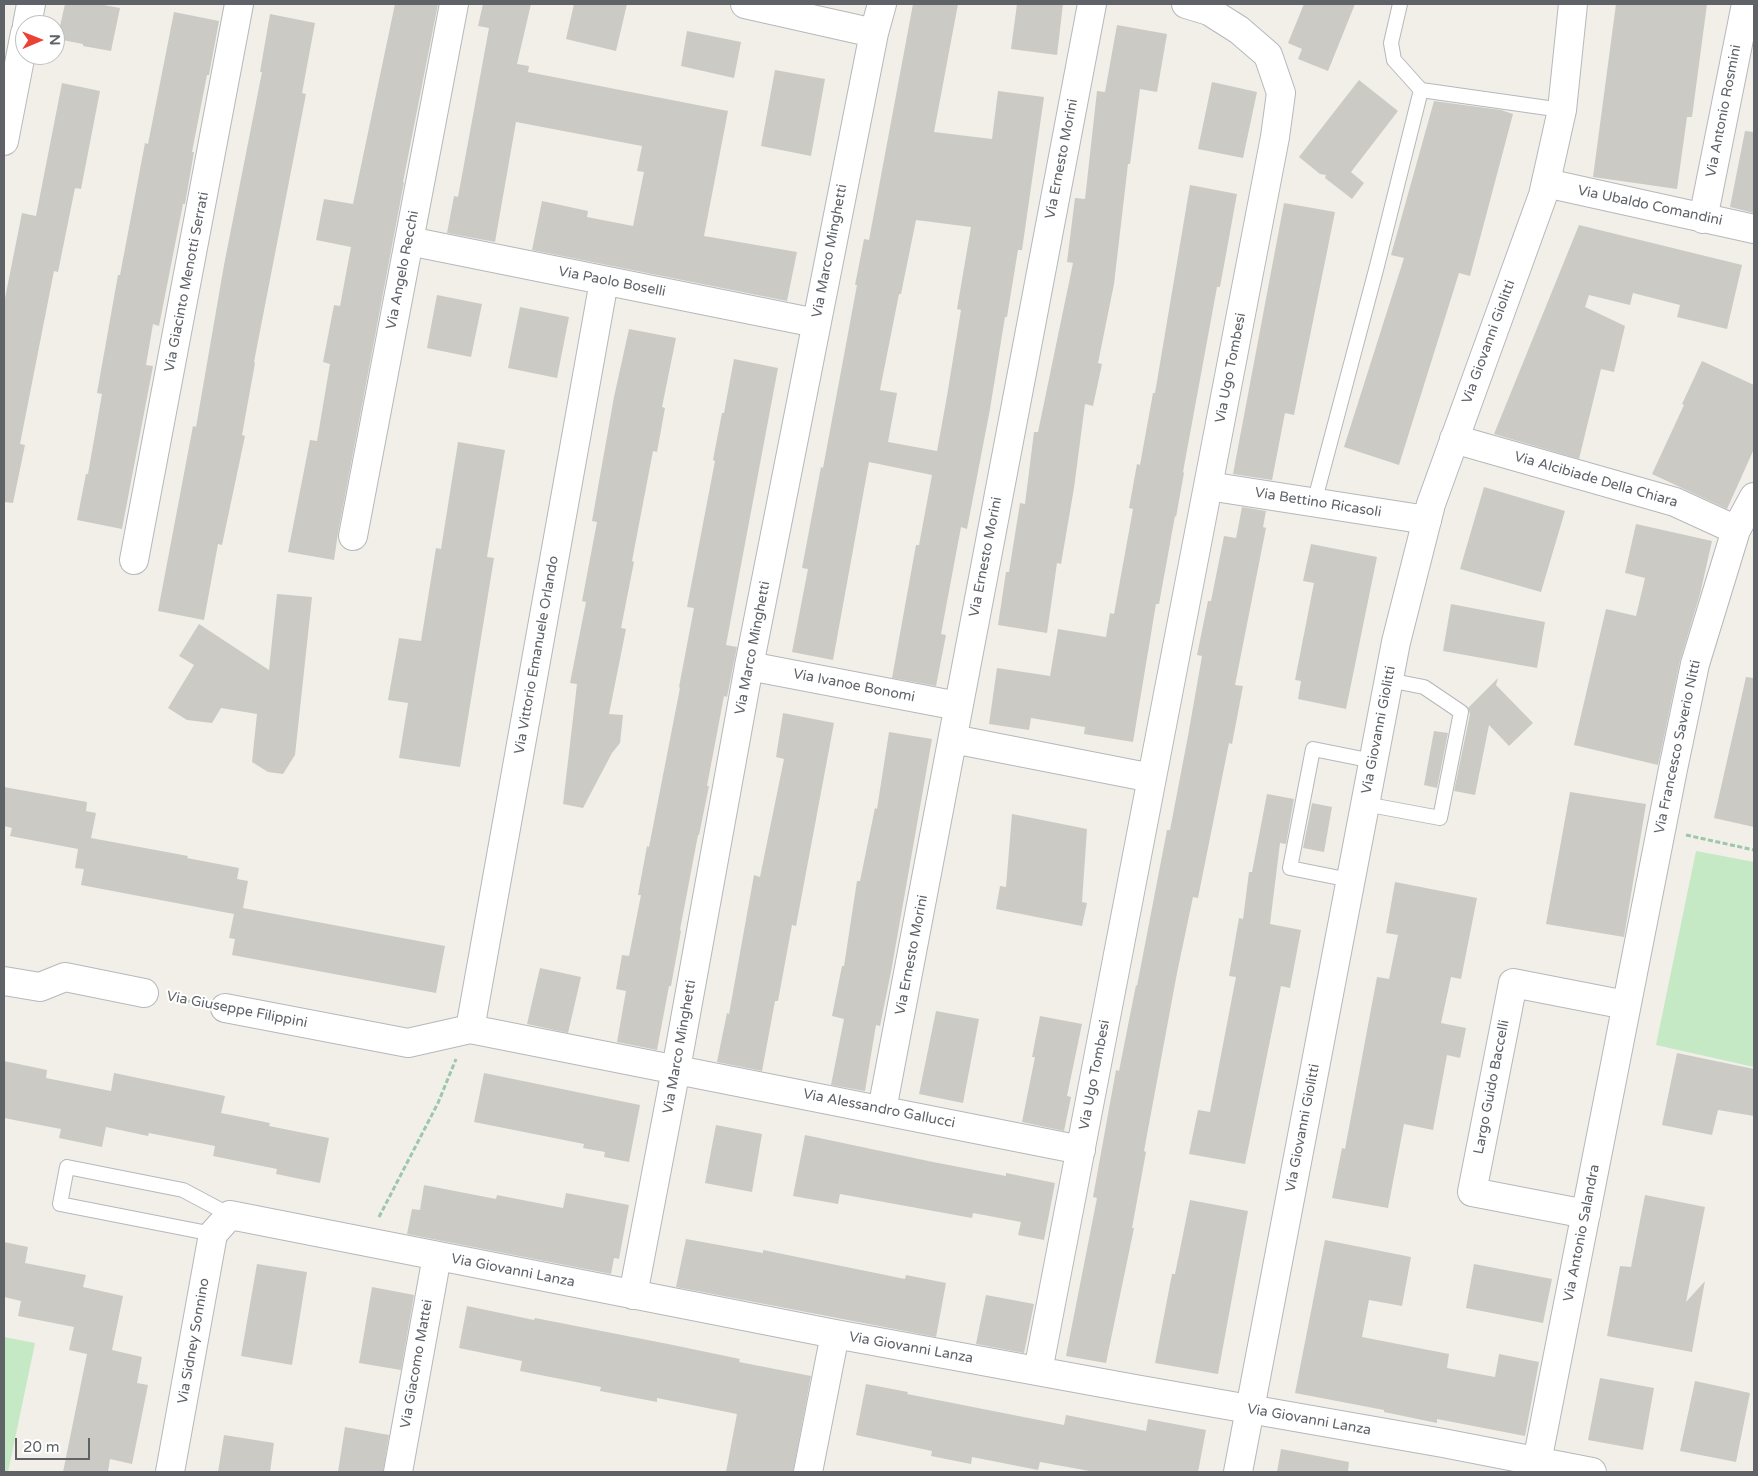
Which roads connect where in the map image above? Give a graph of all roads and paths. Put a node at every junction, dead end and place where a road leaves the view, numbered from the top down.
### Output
1 (239, 4) edge
2 (454, 4) edge
3 (745, 4) edge
4 (882, 4) edge
5 (1092, 4) edge
6 (1186, 4) edge
7 (1400, 4) edge
8 (1573, 4) edge
9 (1746, 4) edge
10 (874, 33) junction
11 (19, 65) edge
12 (1421, 90) junction
13 (1562, 110) junction
14 (4, 141) edge
15 (1546, 183) junction
16 (1703, 219) junction
17 (1754, 229) edge
18 (409, 241) junction
19 (604, 281) junction
20 (816, 324) junction
21 (1454, 439) junction
22 (1208, 486) junction
23 (1754, 497) edge
24 (1314, 502) junction
25 (1427, 520) junction
26 (1736, 530) junction
27 (353, 536) dead end
28 (134, 560) dead end
29 (749, 666) junction
30 (1388, 680) junction
31 (958, 706) junction
32 (953, 739) junction
33 (1373, 761) junction
34 (1152, 778) junction
35 (1365, 804) junction
36 (1661, 830) junction
37 (1754, 850) edge
38 (1350, 880) junction
39 (4, 981) edge
40 (144, 993) joint
41 (1626, 1005) junction
42 (225, 1008) joint
43 (470, 1028) junction
44 (676, 1068) junction
45 (882, 1110) junction
46 (1081, 1150) junction
47 (1586, 1214) junction
48 (377, 1222) dead end
49 (222, 1225) junction
50 (437, 1256) junction
51 (633, 1294) junction
52 (835, 1334) junction
53 (1038, 1371) junction
54 (1250, 1409) junction
55 (1536, 1467) edge
56 (170, 1472) edge
57 (398, 1472) edge
58 (808, 1472) edge
59 (1238, 1472) edge
60 (1592, 1472) edge

1 - 28 street, Via Giacinto Menotti Serrati
2 - 18 street, Via Angelo Recchi
3 - 10 street
4 - 10 street, Via Marco Minghetti
5 - 31 street, Via Ernesto Morini
6 - 22 street, Via Ugo Tombesi
7 - 12 lane
8 - 13 street, Via Giovanni Giolitti
9 - 16 street, Via Antonio Rosmini
10 - 20 street, Via Marco Minghetti
11 - 14 street
12 - 13 lane
12 - 24 lane
13 - 15 street, Via Giovanni Giolitti
15 - 16 street, Via Ubaldo Comandini
15 - 21 street, Via Giovanni Giolitti
16 - 17 street, Via Ubaldo Comandini
18 - 19 street, Via Paolo Boselli
18 - 27 street, Via Angelo Recchi
19 - 20 street, Via Paolo Boselli
19 - 43 street, Via Vittorio Emanuele Orlando
20 - 29 street, Via Marco Minghetti
21 - 25 street, Via Giovanni Giolitti
21 - 26 street, Via Alcibiade Della Chiara
22 - 24 street, Via Bettino Ricasoli
22 - 34 street, Via Ugo Tombesi
23 - 26 street, Via Francesco Saverio Nitti
24 - 25 street, Via Bettino Ricasoli
25 - 30 street, Via Giovanni Giolitti
26 - 36 street, Via Francesco Saverio Nitti
29 - 31 street, Via Ivanoe Bonomi
29 - 44 street, Via Marco Minghetti
30 - 33 street, Via Giovanni Giolitti
30 - 35 lane
31 - 32 street, Via Ernesto Morini
32 - 34 street
32 - 45 street, Via Ernesto Morini
33 - 35 street, Via Giovanni Giolitti
33 - 38 lane
34 - 46 street, Via Ugo Tombesi
35 - 38 street, Via Giovanni Giolitti
36 - 37 path
36 - 41 street, Via Francesco Saverio Nitti
38 - 54 street, Via Giovanni Giolitti
39 - 40 street
40 - 42 path, Via Giuseppe Filippini
41 - 47 street, Via Antonio Salandra
41 - 47 street, Largo Guido Baccelli
42 - 43 street, Via Giuseppe Filippini
43 - 44 street, Via Alessandro Gallucci
43 - 48 path
44 - 45 street, Via Alessandro Gallucci
44 - 51 street, Via Marco Minghetti
45 - 46 street, Via Alessandro Gallucci
46 - 53 street, Via Ugo Tombesi
47 - 55 street, Via Antonio Salandra
49 - 49 lane
49 - 50 street, Via Giovanni Lanza
49 - 56 street, Via Sidney Sonnino
50 - 51 street, Via Giovanni Lanza
50 - 57 street, Via Giacomo Mattei
51 - 52 street, Via Giovanni Lanza
52 - 53 street, Via Giovanni Lanza
52 - 58 street
53 - 54 street, Via Giovanni Lanza
54 - 55 street, Via Giovanni Lanza
54 - 59 street, Via Giovanni Giolitti
55 - 60 street, Via Giovanni Lanza

